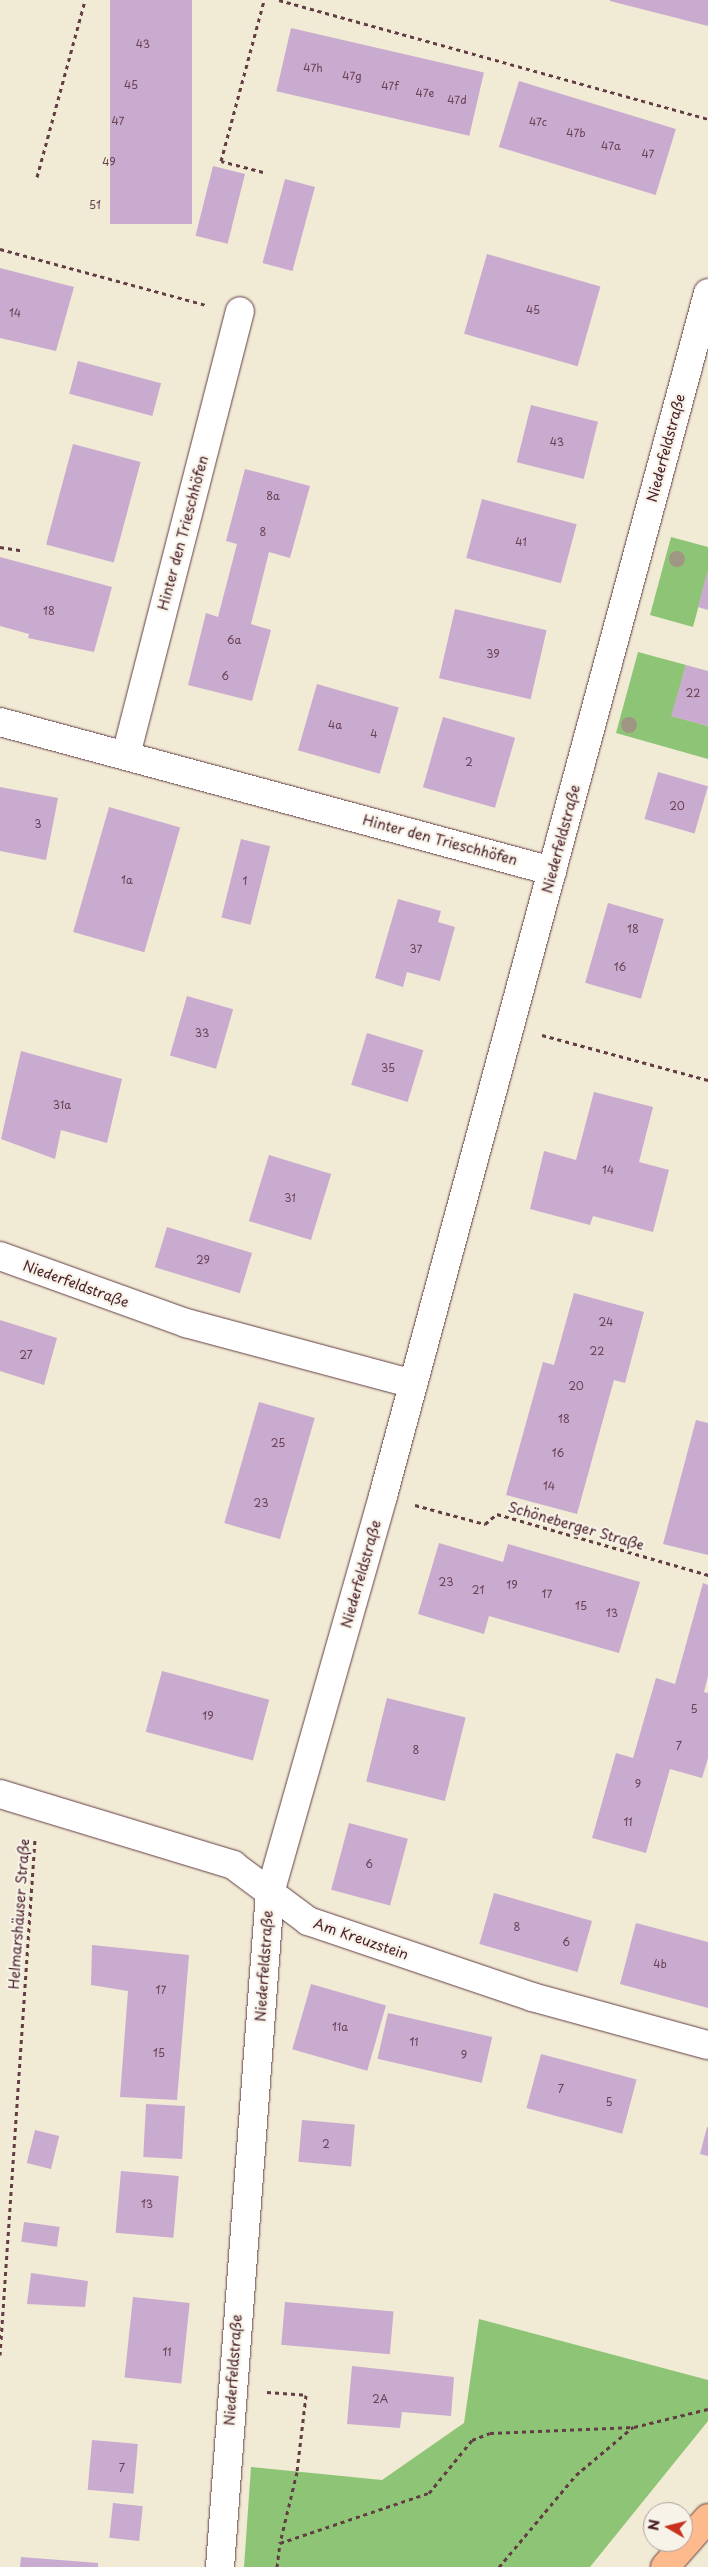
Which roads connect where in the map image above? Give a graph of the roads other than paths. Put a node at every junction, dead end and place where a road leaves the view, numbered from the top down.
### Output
1 (708, 293) edge
2 (240, 312) road end
3 (0, 722) edge
4 (126, 754) junction
5 (552, 871) junction
6 (0, 1256) edge
7 (413, 1384) junction
8 (0, 1794) edge
9 (270, 1893) junction
10 (708, 2045) edge
11 (708, 2518) edge
12 (220, 2567) edge
13 (665, 2567) edge

1 - 5 street, Niederfeldstraße
2 - 4 street, Hinter den Trieschhöfen
3 - 4 street, Hinter den Trieschhöfen
4 - 5 street, Hinter den Trieschhöfen
5 - 7 street, Niederfeldstraße
6 - 7 street, Niederfeldstraße
7 - 9 street, Niederfeldstraße
8 - 9 street, Am Kreuzstein
9 - 10 street, Am Kreuzstein
9 - 12 street, Niederfeldstraße
11 - 13 main road

